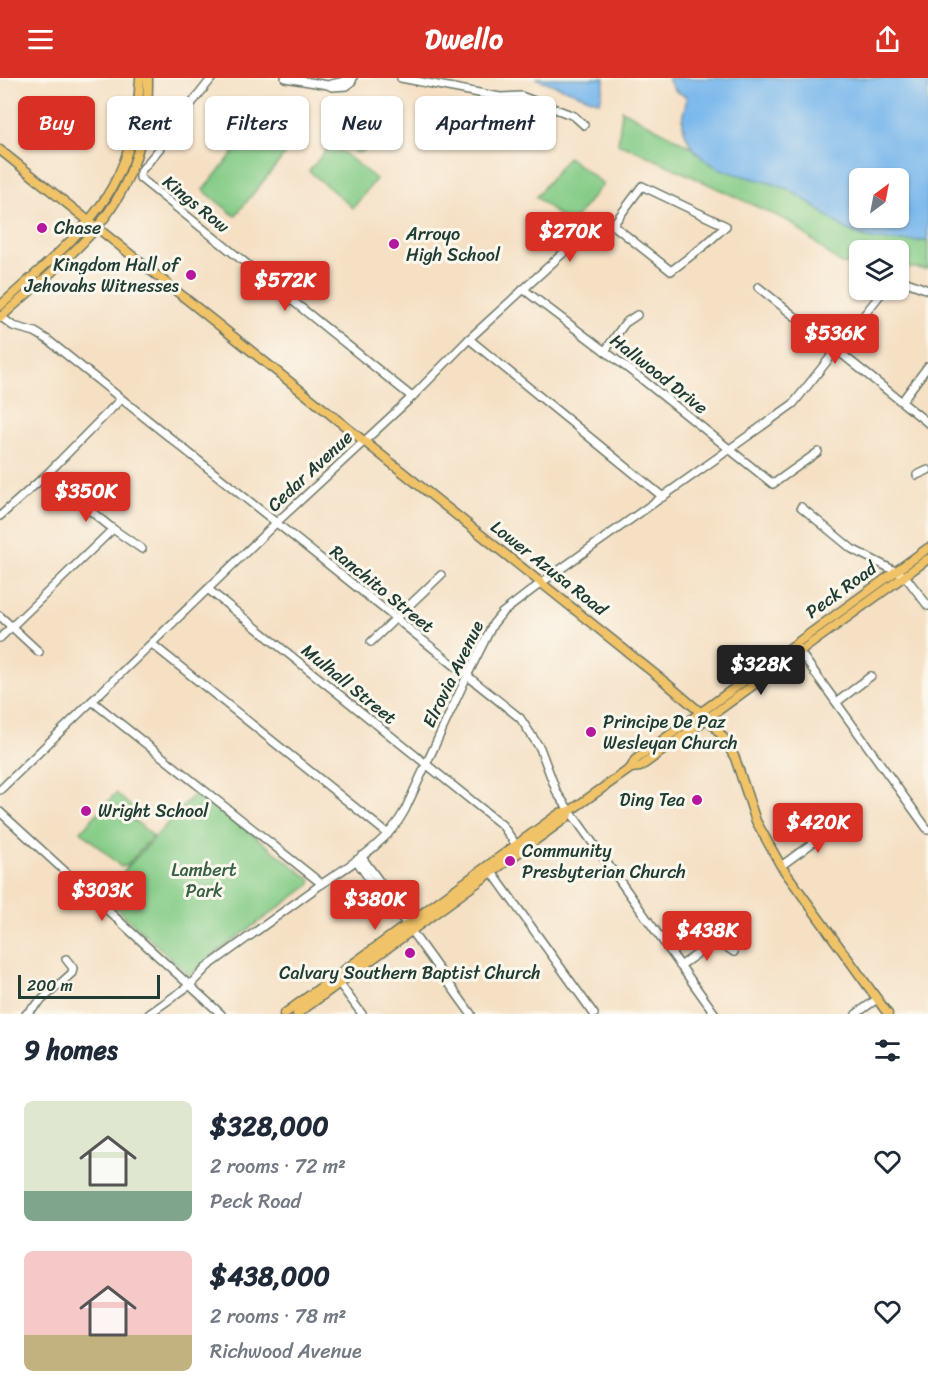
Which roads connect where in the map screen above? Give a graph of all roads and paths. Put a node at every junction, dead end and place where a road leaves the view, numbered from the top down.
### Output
1 (144, 78) edge
2 (212, 78) edge
3 (285, 78) edge
4 (348, 78) edge
5 (353, 78) edge
6 (401, 78) edge
7 (328, 85) junction
8 (142, 96) edge
9 (146, 96) edge
10 (193, 102) edge
11 (584, 125) dead end
12 (0, 150) edge
13 (139, 150) edge
14 (158, 150) edge
15 (93, 225) junction
16 (613, 225) junction
17 (909, 284) edge
18 (758, 287) dead end
19 (523, 289) junction
20 (928, 290) edge
21 (876, 300) edge
22 (0, 306) edge
23 (637, 315) dead end
24 (0, 317) edge
25 (469, 339) junction
26 (606, 351) junction
27 (837, 351) junction
28 (928, 366) edge
29 (412, 397) junction
30 (121, 399) junction
31 (902, 401) junction
32 (928, 423) edge
33 (364, 442) junction
34 (729, 448) junction
35 (818, 452) dead end
36 (928, 470) edge
37 (46, 475) junction
38 (917, 475) dead end
39 (663, 497) junction
40 (801, 507) dead end
41 (0, 516) edge
42 (276, 523) junction
43 (113, 529) junction
44 (928, 548) edge
45 (142, 549) dead end
46 (928, 559) edge
47 (895, 572) junction
48 (441, 575) dead end
49 (905, 576) junction
50 (541, 583) junction
51 (209, 590) junction
52 (928, 606) edge
53 (0, 616) edge
54 (395, 619) junction
55 (11, 628) junction
56 (0, 638) edge
57 (371, 642) dead end
58 (152, 644) junction
59 (797, 648) junction
60 (39, 652) dead end
61 (467, 676) junction
62 (871, 676) dead end
63 (92, 701) junction
64 (837, 702) junction
65 (700, 711) junction
66 (707, 717) junction
67 (425, 765) junction
68 (631, 768) junction
69 (0, 790) edge
70 (570, 811) junction
71 (0, 812) edge
72 (841, 822) dead end
73 (928, 830) edge
74 (388, 834) junction
75 (519, 849) junction
76 (358, 858) junction
77 (781, 866) junction
78 (490, 870) junction
79 (322, 884) junction
80 (706, 918) dead end
81 (409, 927) junction
82 (720, 938) junction
83 (734, 952) dead end
84 (66, 959) dead end
85 (680, 966) junction
86 (337, 980) junction
87 (190, 985) junction
88 (877, 999) junction
89 (26, 1014) edge
90 (149, 1014) edge
91 (221, 1014) edge
92 (284, 1014) edge
93 (297, 1014) edge
94 (362, 1014) edge
95 (471, 1014) edge
96 (594, 1014) edge
97 (715, 1014) edge
98 (856, 1014) edge
99 (888, 1014) edge

1 - 8 main road
1 - 9 main road
2 - 10 street, Kings Row
3 - 7 street
4 - 7 street
5 - 7 street
6 - 11 street
12 - 15 main road, Lower Azusa Road
13 - 15 main road
14 - 29 street, Kings Row
15 - 22 main road
15 - 24 main road
15 - 33 main road, Lower Azusa Road
16 - 16 street
16 - 19 street, Cedar Avenue
17 - 20 street
18 - 27 street
19 - 25 street, Cedar Avenue
19 - 26 street, Hallwood Drive
21 - 27 street, Elrovia Avenue
23 - 26 street
24 - 30 street, Ranchito Street
25 - 29 street, Cedar Avenue
25 - 39 street
26 - 34 street, Hallwood Drive
27 - 31 street
27 - 34 street, Elrovia Avenue
28 - 31 street
29 - 33 street, Cedar Avenue
30 - 37 street
30 - 42 street, Ranchito Street
31 - 32 street
33 - 42 street, Cedar Avenue
33 - 50 main road, Lower Azusa Road
34 - 35 street, Hallwood Drive
34 - 39 street, Elrovia Avenue
36 - 38 street
37 - 41 street
37 - 43 street
39 - 50 street, Elrovia Avenue
40 - 47 street
42 - 51 street, Cedar Avenue
42 - 54 street, Ranchito Street
43 - 45 street
43 - 55 street
44 - 47 main road, Peck Road
46 - 49 main road, Peck Road
47 - 49 street
47 - 59 main road, Peck Road
48 - 54 street
49 - 52 street
49 - 59 main road, Peck Road
50 - 61 street, Elrovia Avenue
50 - 65 main road, Lower Azusa Road
51 - 58 street, Cedar Avenue
51 - 67 street, Mulhall Street
53 - 55 street
54 - 57 street
54 - 61 street, Ranchito Street
55 - 56 street
55 - 60 street
58 - 63 street, Cedar Avenue
58 - 74 street
59 - 64 street
59 - 65 main road, Peck Road
59 - 66 main road, Peck Road
61 - 67 street, Elrovia Avenue
61 - 70 street, Ranchito Street
62 - 64 street
63 - 69 street, Cedar Avenue
63 - 79 street
64 - 73 street
65 - 66 main road, Lower Azusa Road
65 - 68 main road, Peck Road
66 - 68 main road, Peck Road
66 - 77 main road, Lower Azusa Road
67 - 74 street, Elrovia Avenue
67 - 75 street, Mulhall Street
68 - 70 main road, Peck Road
70 - 75 main road, Peck Road
70 - 85 street, Ranchito Street
71 - 87 street
72 - 77 street
74 - 76 street, Elrovia Avenue
75 - 78 main road, Peck Road
76 - 79 street, Elrovia Avenue
76 - 81 street
77 - 88 main road, Lower Azusa Road
78 - 81 main road, Peck Road
78 - 96 street
79 - 87 street, Elrovia Avenue
80 - 82 street
81 - 86 main road, Peck Road
81 - 95 street
82 - 83 street
82 - 85 street
84 - 89 street
85 - 97 street, Ranchito Street
86 - 92 main road, Peck Road
86 - 93 main road, Peck Road
86 - 94 street
87 - 90 street, Elrovia Avenue
87 - 91 street
88 - 98 street
88 - 99 main road, Lower Azusa Road

